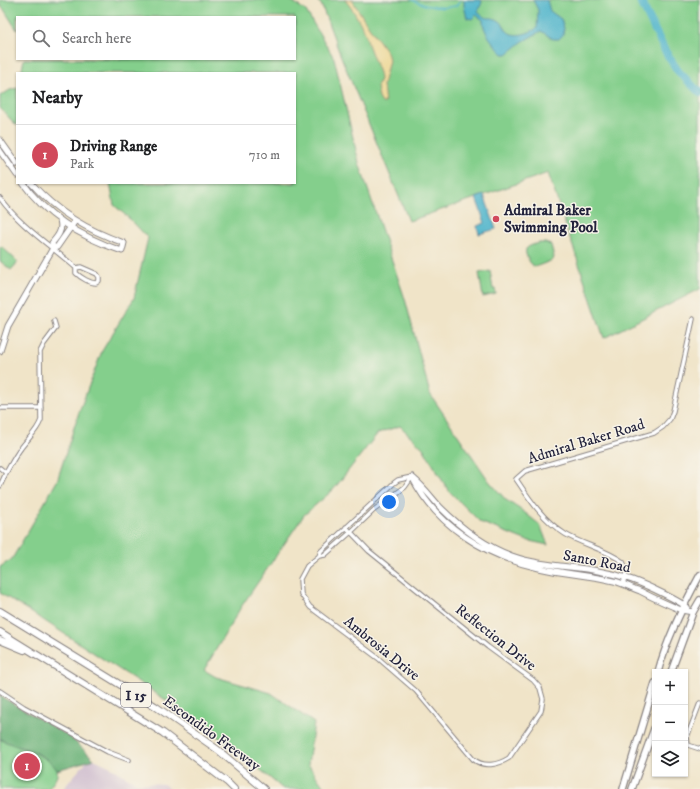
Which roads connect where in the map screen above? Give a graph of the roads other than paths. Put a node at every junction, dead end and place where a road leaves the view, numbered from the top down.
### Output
1 (0, 140) edge
2 (0, 151) edge
3 (16, 163) edge
4 (16, 174) edge
5 (24, 184) edge
6 (32, 184) edge
7 (0, 198) edge
8 (59, 220) junction
9 (75, 221) junction
10 (71, 228) junction
11 (53, 248) junction
12 (76, 268) junction
13 (693, 319) dead end
14 (54, 321) dead end
15 (0, 351) edge
16 (0, 408) edge
17 (41, 408) junction
18 (0, 468) edge
19 (6, 473) junction
20 (412, 477) junction
21 (0, 486) edge
22 (346, 527) junction
23 (351, 532) junction
24 (319, 556) junction
25 (700, 575) edge
26 (626, 576) junction
27 (623, 584) junction
28 (700, 600) edge
29 (683, 607) junction
30 (0, 611) edge
31 (693, 612) junction
32 (0, 632) edge
33 (0, 640) edge
34 (42, 658) junction
35 (659, 669) edge
36 (672, 669) edge
37 (0, 691) edge
38 (652, 694) edge
39 (700, 703) edge
40 (652, 734) edge
41 (700, 749) edge
42 (473, 759) joint
43 (129, 760) dead end
44 (234, 789) edge
45 (264, 789) edge
46 (622, 789) edge
47 (632, 789) edge

1 - 3 street
2 - 4 street
5 - 8 street
6 - 9 street
7 - 11 street
8 - 10 street
8 - 11 street
9 - 10 street
9 - 10 street
10 - 11 street
11 - 12 street
11 - 15 street
12 - 12 street
13 - 26 street, Admiral Baker Road
14 - 17 street
16 - 17 street
17 - 19 street
18 - 19 street
19 - 21 street
20 - 22 street, Ambrosia Drive
20 - 23 street, Ambrosia Drive
20 - 26 street, Santo Road
20 - 27 street, Santo Road
22 - 23 street, Reflection Drive
22 - 24 street, Ambrosia Drive
23 - 24 street, Ambrosia Drive
23 - 42 street, Reflection Drive
24 - 42 street, Ambrosia Drive
25 - 29 main road
26 - 27 street
26 - 29 street, Santo Road
27 - 29 street, Santo Road
28 - 31 main road
29 - 31 street, Santo Road
29 - 35 main road
30 - 45 highway, Escondido Freeway / I 15
31 - 36 main road
32 - 34 highway, Escondido Freeway / I 15
33 - 34 highway
34 - 44 highway, Escondido Freeway / I 15
37 - 43 street
38 - 46 main road
39 - 41 street
40 - 47 main road

